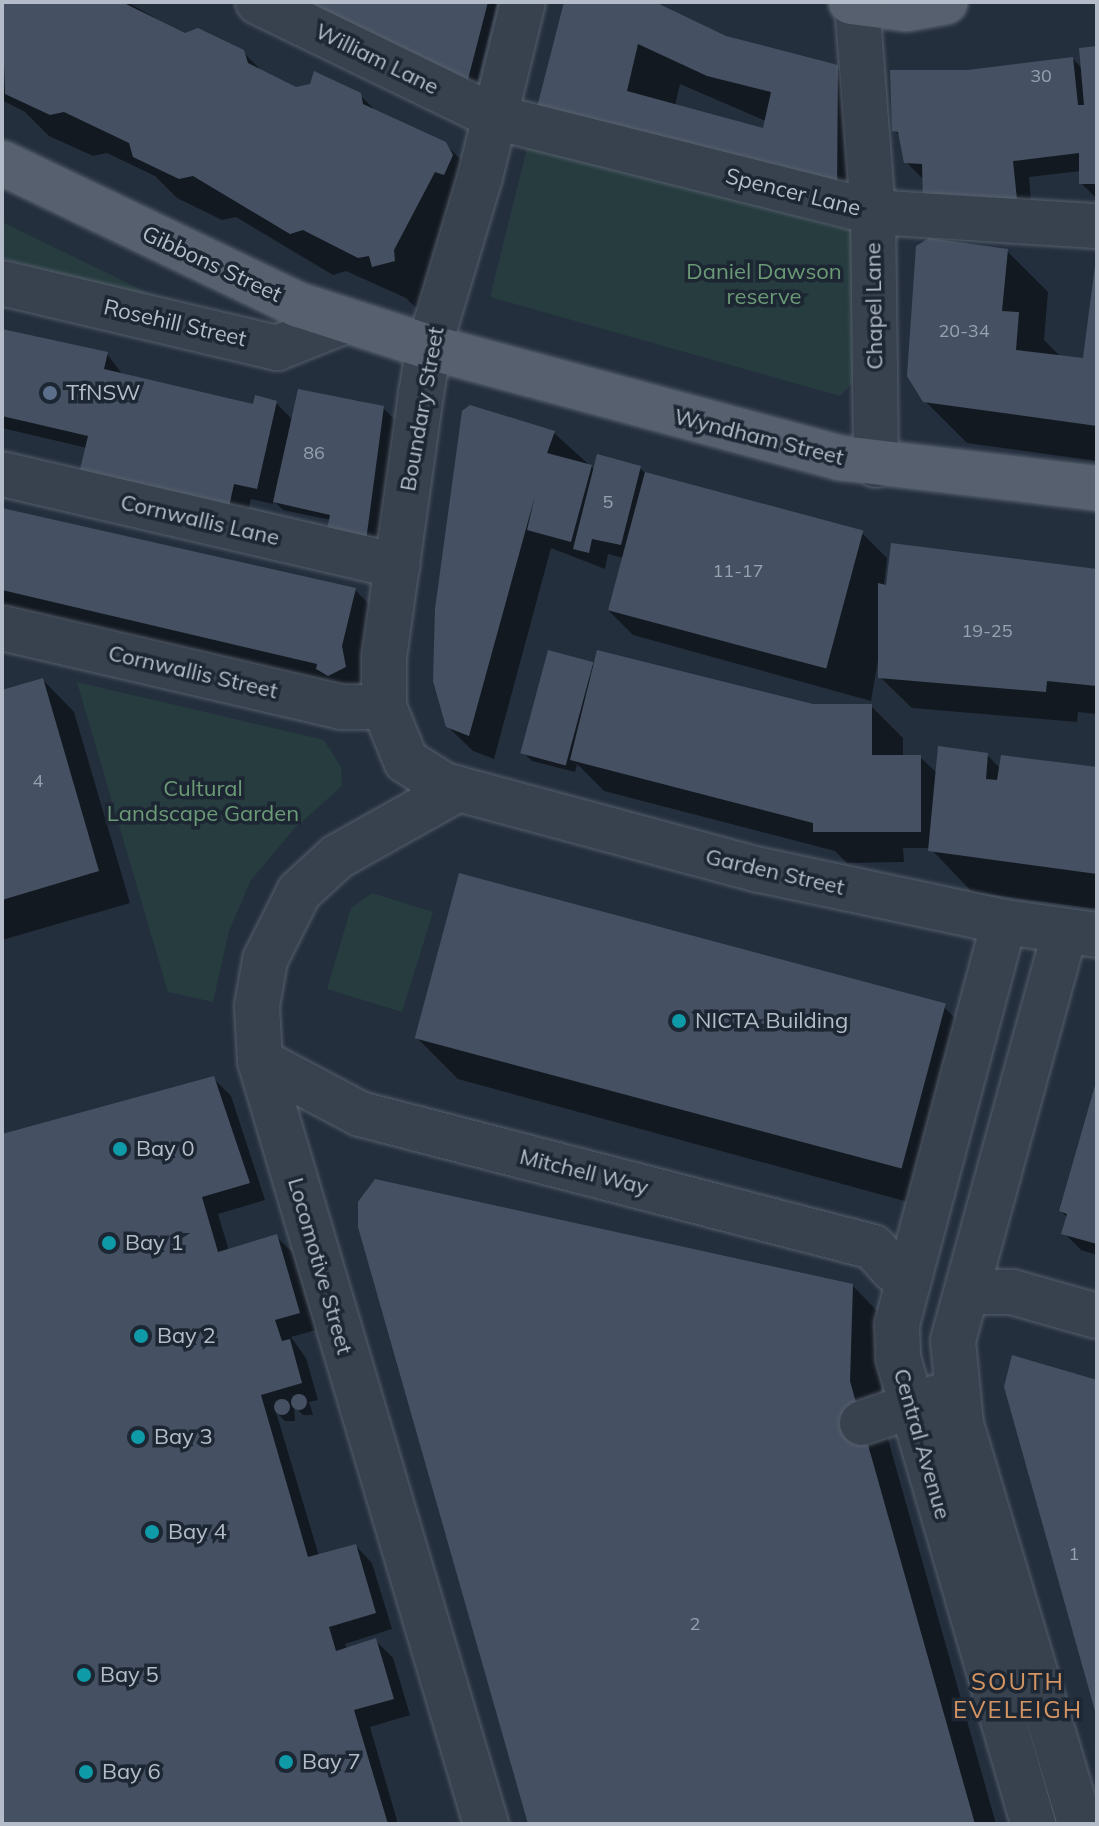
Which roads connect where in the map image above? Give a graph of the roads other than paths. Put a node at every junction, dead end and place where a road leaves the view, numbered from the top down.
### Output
1 (258, 2) edge
2 (523, 2) edge
3 (945, 2) edge
4 (854, 3) edge
5 (495, 117) junction
6 (2, 163) edge
7 (873, 212) junction
8 (1097, 226) edge
9 (2, 283) edge
10 (345, 321) junction
11 (429, 347) junction
12 (876, 465) junction
13 (2, 474) edge
14 (1097, 488) edge
15 (397, 566) junction
16 (9, 637) edge
17 (384, 707) junction
18 (458, 789) junction
19 (1004, 922) junction
20 (1081, 933) edge
21 (260, 1061) junction
22 (910, 1274) junction
23 (976, 1292) dead end
24 (1097, 1316) edge
25 (954, 1391) junction
26 (910, 1407) junction
27 (862, 1423) dead end
28 (486, 1824) edge
29 (1033, 1824) edge
30 (1080, 1824) edge

1 - 5 street, William Lane
2 - 5 street, Boundary Street
3 - 4 main road
4 - 7 street, Chapel Lane
5 - 7 street, Spencer Lane
5 - 11 street, Boundary Street
6 - 10 main road, Gibbons Street
7 - 8 street, Spencer Lane
7 - 12 street, Chapel Lane
9 - 10 street, Rosehill Street
10 - 11 main road, Gibbons Street
11 - 12 main road, Wyndham Street
11 - 15 street, Boundary Street
12 - 14 main road, Wyndham Street
13 - 15 street, Cornwallis Lane
15 - 17 street, Boundary Street
16 - 17 street, Cornwallis Street
17 - 18 street, Boundary Street
18 - 19 street, Garden Street
18 - 21 street, Locomotive Street
19 - 20 street, Garden Street
19 - 22 street, Central Avenue
20 - 25 street, Central Avenue
21 - 22 street, Mitchell Way
21 - 28 street, Locomotive Street
22 - 26 street, Central Avenue
23 - 24 street
25 - 26 street
25 - 30 street, Central Avenue
26 - 27 street
26 - 29 street, Central Avenue

